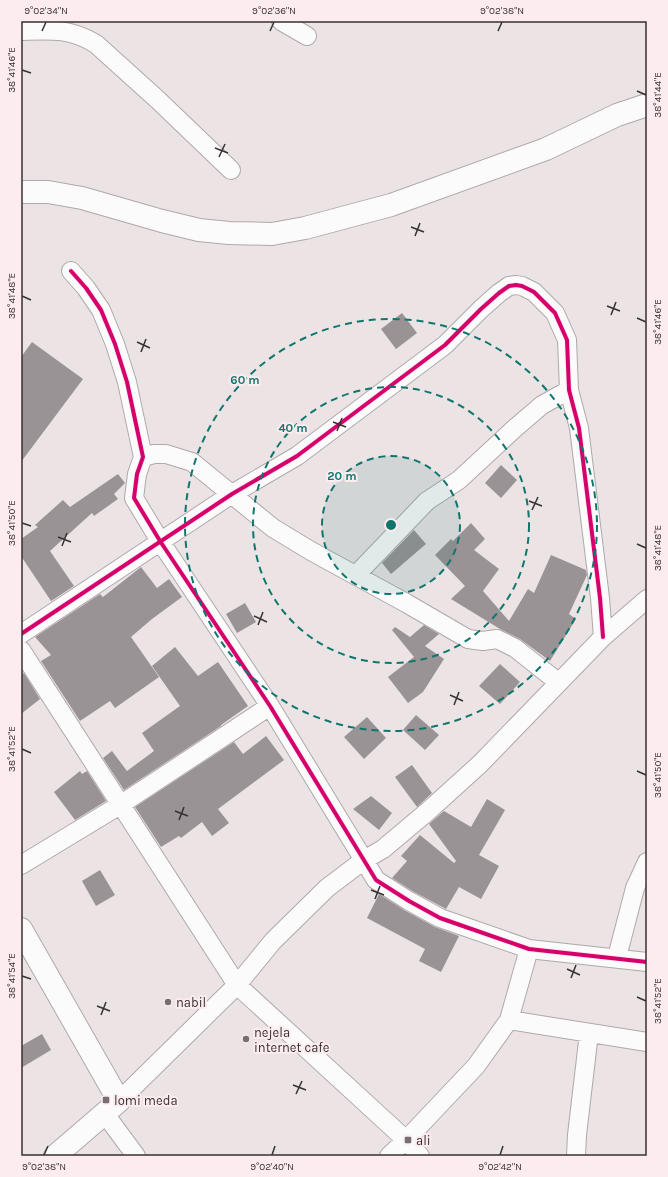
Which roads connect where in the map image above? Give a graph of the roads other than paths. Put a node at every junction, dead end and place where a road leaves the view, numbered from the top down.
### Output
1 (281, 21) edge
2 (21, 31) edge
3 (307, 36) dead end
4 (647, 105) edge
5 (231, 170) dead end
6 (21, 192) edge
7 (71, 271) dead end
8 (570, 390) junction
9 (143, 457) junction
10 (232, 494) junction
11 (160, 541) junction
12 (356, 575) junction
13 (647, 599) edge
14 (21, 634) edge
15 (603, 637) junction
16 (21, 650) edge
17 (558, 682) junction
18 (270, 706) junction
19 (120, 805) junction
20 (364, 860) junction
21 (647, 862) edge
22 (21, 865) edge
23 (21, 929) edge
24 (529, 949) junction
25 (617, 957) junction
26 (647, 962) edge
27 (237, 985) junction
28 (509, 1020) junction
29 (589, 1033) junction
30 (647, 1042) edge
31 (112, 1108) junction
32 (406, 1140) junction
33 (55, 1156) edge
34 (136, 1156) edge
35 (389, 1156) edge
36 (420, 1156) edge
37 (576, 1156) edge

1 - 3 street
2 - 5 street
4 - 6 street
7 - 9 street
8 - 10 street
8 - 12 street
8 - 15 street
9 - 10 street
9 - 11 street
10 - 11 street
10 - 12 street
11 - 14 street
11 - 18 street
12 - 17 street
13 - 15 street
15 - 17 street
16 - 19 street
17 - 20 street
18 - 19 street
18 - 20 street
19 - 22 street
19 - 27 street
20 - 24 street
20 - 27 street
21 - 25 street
23 - 31 street
24 - 25 street
24 - 28 street
25 - 26 street
27 - 31 street
27 - 32 street
28 - 29 street
28 - 32 street
29 - 30 street
29 - 37 street
31 - 33 street
31 - 34 street
32 - 35 street
32 - 36 street

